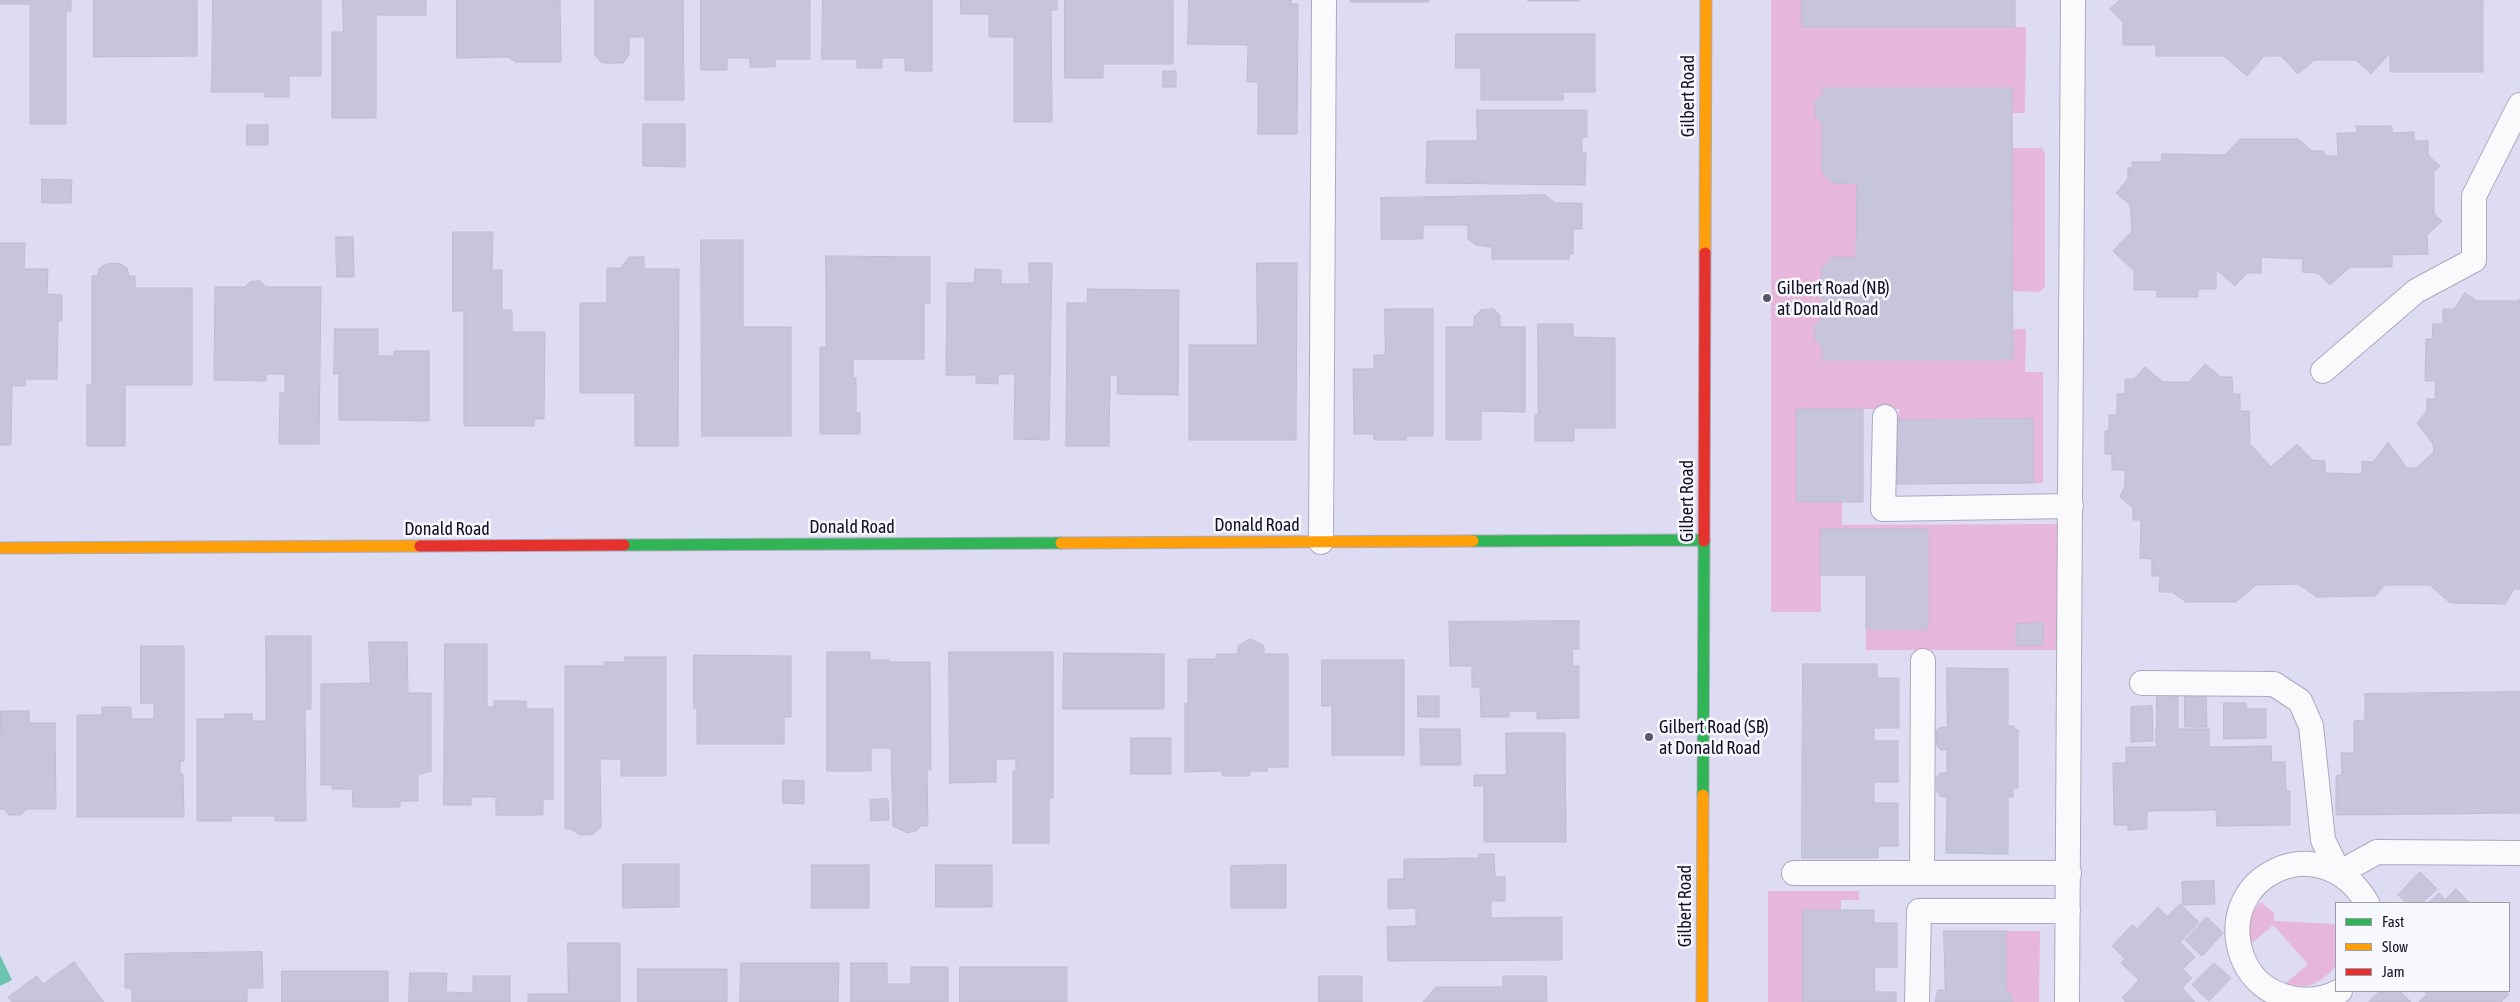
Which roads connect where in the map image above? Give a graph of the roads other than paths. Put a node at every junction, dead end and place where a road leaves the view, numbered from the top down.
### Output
1 (1324, 0) edge
2 (1706, 0) edge
3 (2073, 0) edge
4 (2520, 105) edge
5 (2323, 371) dead end
6 (1885, 416) dead end
7 (2071, 506) junction
8 (1704, 540) junction
9 (1321, 542) junction
10 (0, 548) edge
11 (1923, 661) dead end
12 (2142, 683) dead end
13 (2520, 854) edge
14 (1794, 873) dead end
15 (1922, 873) junction
16 (2069, 873) junction
17 (2339, 873) junction
18 (2366, 902) edge
19 (2068, 911) junction
20 (2338, 992) edge
21 (1702, 1002) edge
22 (1917, 1002) edge
23 (2067, 1002) edge

1 - 9 lane
2 - 8 street, Gilbert Road
3 - 7 lane
4 - 5 lane
6 - 7 lane
7 - 16 lane
8 - 9 street, Donald Road
8 - 21 street, Gilbert Road
9 - 10 street, Donald Road
11 - 15 lane
12 - 17 lane
13 - 17 lane
14 - 15 lane
15 - 16 lane
16 - 19 lane
17 - 18 lane
17 - 20 lane
19 - 22 lane
19 - 23 lane

